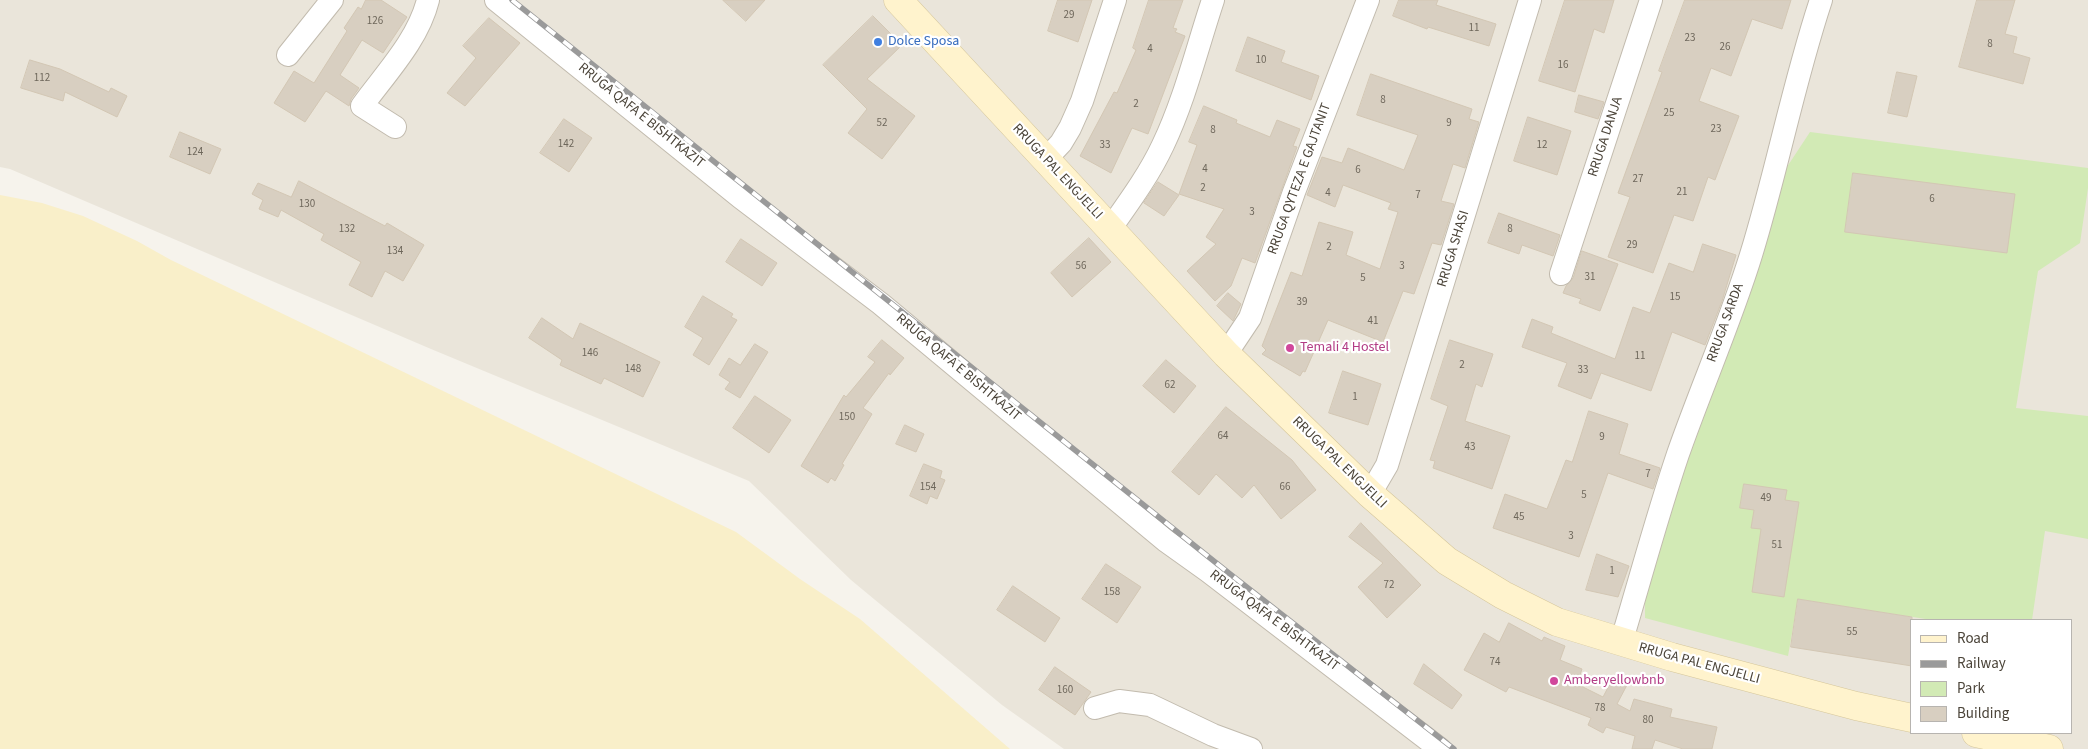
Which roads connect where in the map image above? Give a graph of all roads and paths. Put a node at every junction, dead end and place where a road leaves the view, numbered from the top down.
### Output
1 (332, 0) edge
2 (428, 0) edge
3 (496, 0) edge
4 (898, 0) edge
5 (1115, 0) edge
6 (1213, 0) edge
7 (1368, 0) edge
8 (1530, 0) edge
9 (1651, 0) edge
10 (1821, 0) edge
11 (288, 55) dead end
12 (395, 127) dead end
13 (1046, 160) junction
14 (1110, 229) junction
15 (1561, 274) dead end
16 (1226, 354) junction
17 (1370, 494) junction
18 (1621, 643) junction
19 (1095, 708) dead end
20 (1910, 718) edge
21 (1981, 734) edge
22 (1416, 742) edge
23 (1251, 749) edge
24 (1440, 749) edge
25 (2049, 749) edge

1 - 11 street
2 - 12 street
3 - 22 street, RRUGA QAFA E BISHTKAZIT
4 - 13 main road, RRUGA PAL ENGJELLI
5 - 13 street
6 - 14 street
7 - 16 street, RRUGA QYTEZA E GAJTANIT
8 - 17 street, RRUGA SHASI
9 - 15 street, RRUGA DANJA
10 - 18 street, RRUGA SARDA
13 - 14 main road, RRUGA PAL ENGJELLI
14 - 16 main road, RRUGA PAL ENGJELLI
16 - 17 main road, RRUGA PAL ENGJELLI
17 - 18 main road, RRUGA PAL ENGJELLI
18 - 20 main road, RRUGA PAL ENGJELLI
19 - 23 street
21 - 25 main road
22 - 24 street, RRUGA QAFA E BISHTKAZIT

